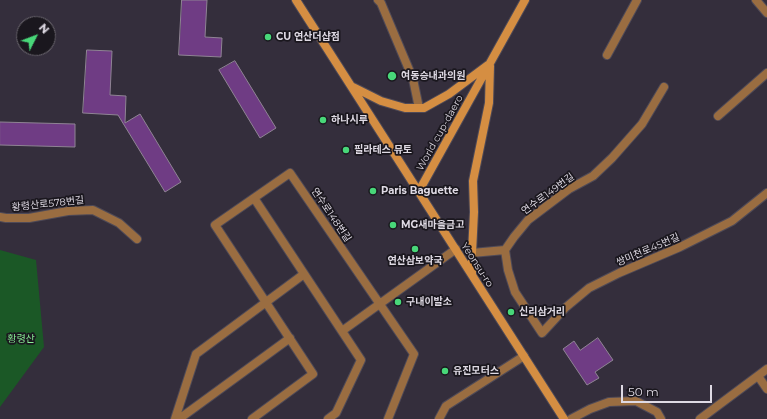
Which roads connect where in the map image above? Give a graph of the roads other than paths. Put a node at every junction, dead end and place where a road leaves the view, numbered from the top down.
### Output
1 (296, 0) edge
2 (525, 0) edge
3 (637, 0) edge
4 (756, 0) edge
5 (380, 1) edge
6 (767, 13) edge
7 (607, 55) dead end
8 (490, 64) junction
9 (767, 73) edge
10 (352, 87) junction
11 (664, 87) dead end
12 (419, 108) junction
13 (718, 116) dead end
14 (419, 191) junction
15 (767, 193) edge
16 (254, 198) junction
17 (0, 217) edge
18 (137, 240) dead end
19 (456, 249) junction
20 (505, 250) junction
21 (472, 253) junction
22 (304, 274) junction
23 (472, 276) junction
24 (266, 302) junction
25 (380, 304) junction
26 (342, 331) junction
27 (290, 338) junction
28 (524, 356) junction
29 (767, 369) edge
30 (758, 376) junction
31 (767, 389) edge
32 (175, 419) edge
33 (180, 419) edge
34 (252, 419) edge
35 (328, 419) edge
36 (388, 419) edge
37 (439, 419) edge
38 (564, 419) edge
39 (571, 419) edge
40 (661, 419) edge
41 (700, 419) edge

1 - 10 main road, Yeonsu-ro
2 - 8 main road, World cup-daero
3 - 7 street
4 - 6 street
5 - 12 street
8 - 12 main road
8 - 14 main road, World cup-daero
8 - 21 main road
9 - 13 street
10 - 12 main road
10 - 14 main road, Yeonsu-ro
11 - 20 street, 연수로149번길
14 - 19 main road, Yeonsu-ro
15 - 20 street, 쌍미천로45번길
16 - 22 street
16 - 24 street, 연수로148번길
16 - 25 street, 연수로148번길
17 - 18 street, 황령산로578번길
19 - 23 main road, Yeonsu-ro
19 - 25 street
20 - 21 street
21 - 23 main road
22 - 24 street
22 - 26 street
23 - 28 main road, Yeonsu-ro
24 - 27 street, 연수로148번길
24 - 32 street
25 - 26 street
25 - 36 street, 연수로148번길
26 - 35 street
27 - 33 street
27 - 34 street, 연수로148번길
28 - 37 street
28 - 38 main road, Yeonsu-ro
29 - 30 street
30 - 31 street
30 - 41 street
39 - 40 street

